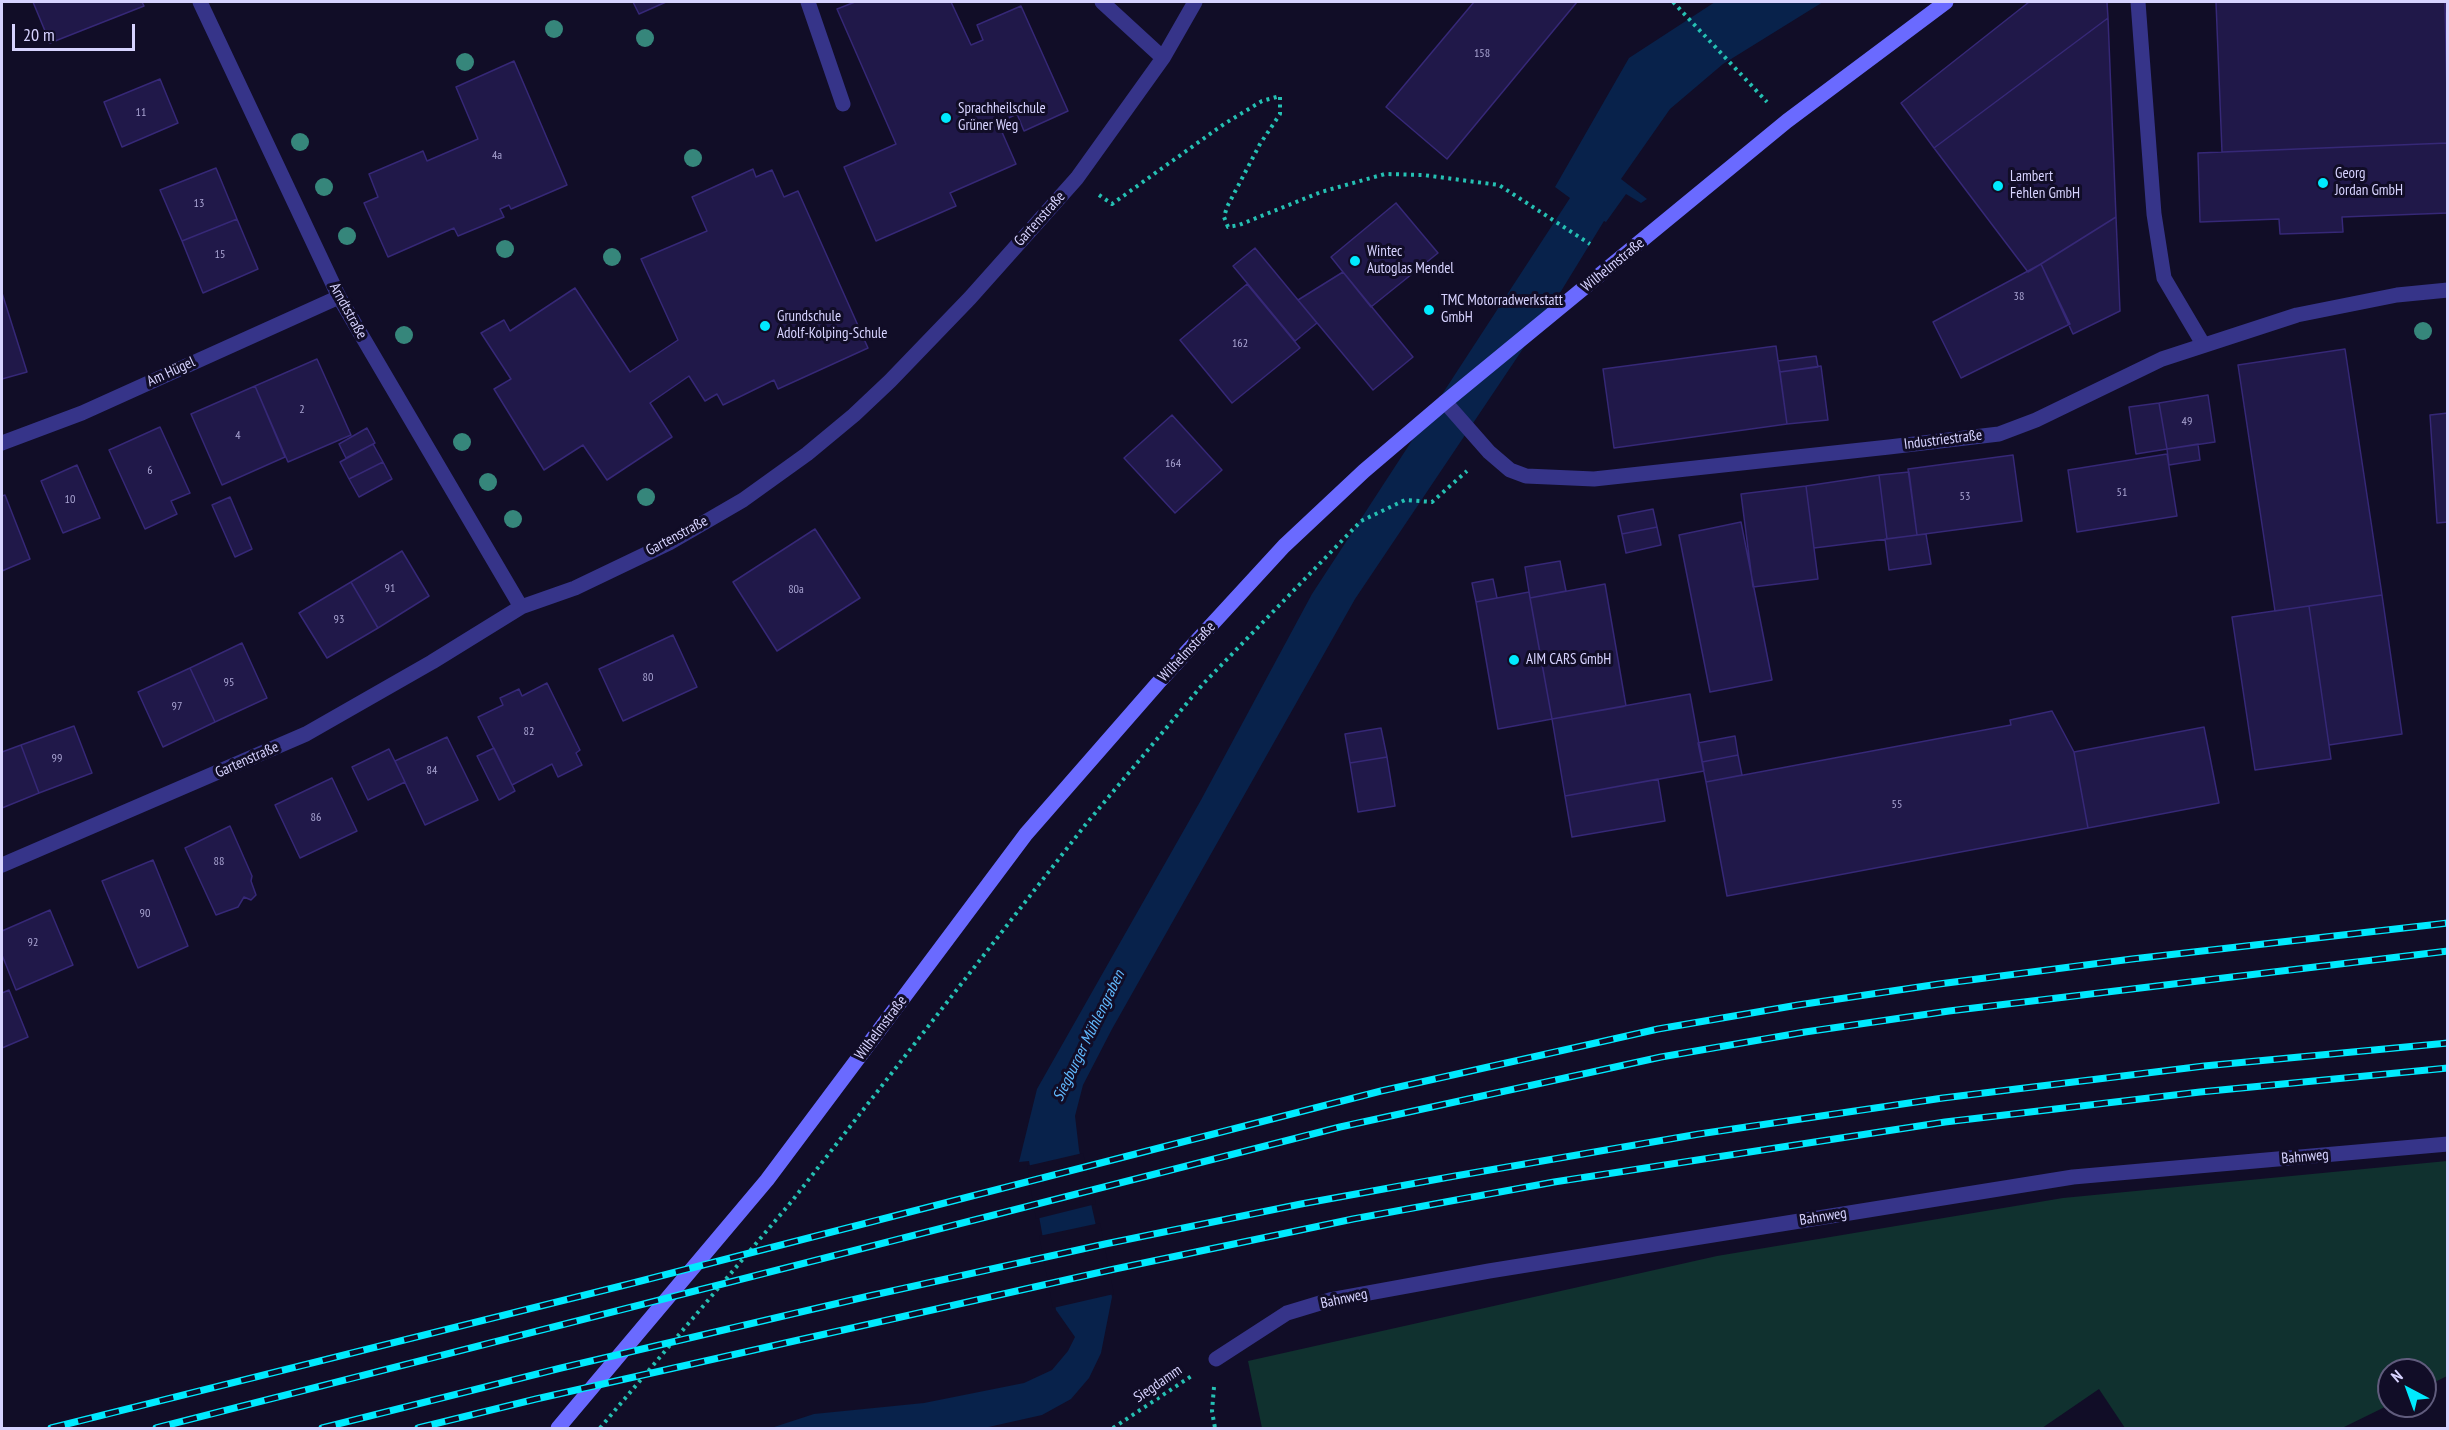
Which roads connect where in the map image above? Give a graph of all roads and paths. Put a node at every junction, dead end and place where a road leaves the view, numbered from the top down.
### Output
1 (200, 2) edge
2 (808, 2) edge
3 (1102, 2) edge
4 (1195, 2) edge
5 (1673, 2) edge
6 (1946, 2) edge
7 (2138, 2) edge
8 (1162, 58) junction
9 (1750, 86) dead end
10 (843, 104) dead end
11 (1077, 178) junction
12 (1592, 245) dead end
13 (2448, 290) edge
14 (339, 297) junction
15 (2203, 344) junction
16 (1445, 402) junction
17 (2, 443) edge
18 (1488, 452) junction
19 (521, 607) junction
20 (2, 865) edge
21 (2448, 1144) edge
22 (1216, 1359) junction
23 (558, 1428) edge
24 (600, 1428) edge
25 (1113, 1428) edge
26 (1215, 1428) edge

1 - 14 street, Arndtstraße
2 - 10 street
3 - 8 street
4 - 8 street, Gartenstraße
5 - 9 path
6 - 16 main road, Wilhelmstraße
7 - 15 street
8 - 11 street, Gartenstraße
11 - 12 path
11 - 19 street, Gartenstraße
13 - 15 street, Industriestraße
14 - 17 street, Am Hügel
14 - 19 street, Arndtstraße
15 - 18 street, Industriestraße
16 - 18 street, Industriestraße
16 - 23 main road, Wilhelmstraße
18 - 24 path
19 - 20 street, Gartenstraße
21 - 22 street, Bahnweg
22 - 25 path, Siegdamm
22 - 26 path

